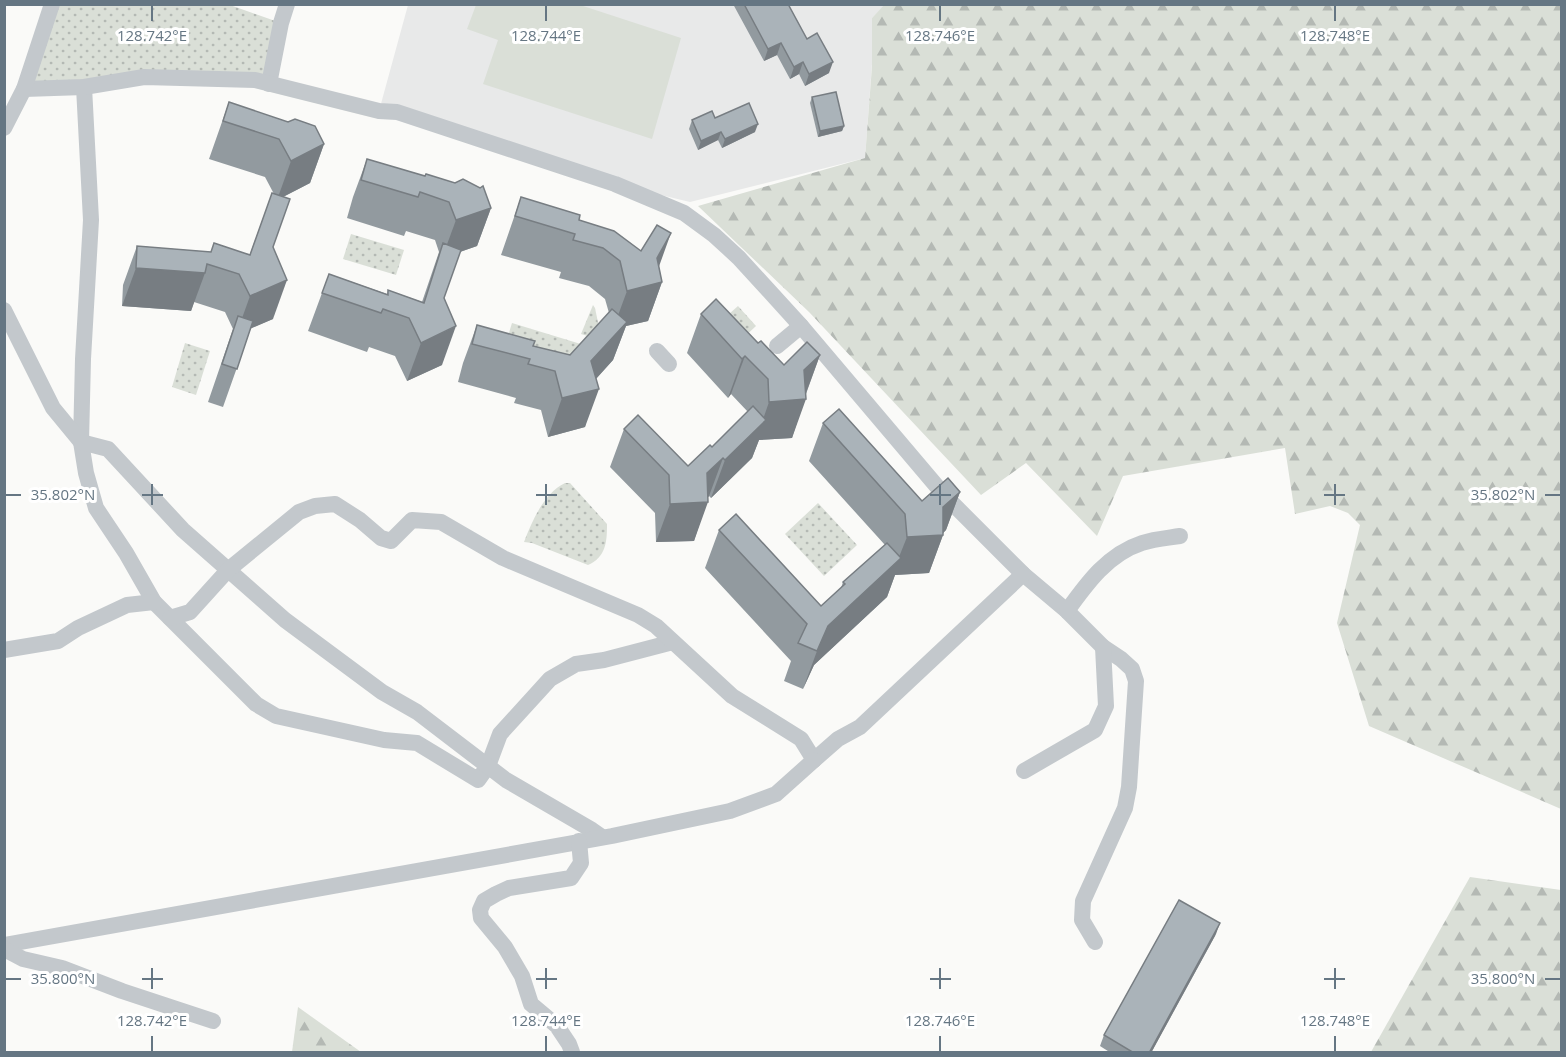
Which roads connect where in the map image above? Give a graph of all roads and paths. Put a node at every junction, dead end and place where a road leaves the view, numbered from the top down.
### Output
1 (52, 4) edge
2 (287, 4) edge
3 (269, 84) junction
4 (84, 87) junction
5 (24, 89) junction
6 (9, 110) edge
7 (4, 128) edge
8 (4, 310) edge
9 (801, 326) junction
10 (777, 346) dead end
11 (657, 351) dead end
12 (669, 364) dead end
13 (81, 442) junction
14 (1180, 536) dead end
15 (228, 570) junction
16 (1023, 574) junction
17 (154, 602) junction
18 (1067, 611) junction
19 (170, 618) junction
20 (673, 642) junction
21 (1103, 647) junction
22 (4, 650) edge
23 (814, 760) junction
24 (488, 766) junction
25 (1024, 771) dead end
26 (602, 837) junction
27 (579, 842) junction
28 (1095, 942) dead end
29 (4, 947) edge
30 (213, 1021) dead end
31 (572, 1053) edge

1 - 5 street
2 - 3 street
3 - 4 street
3 - 9 street
4 - 5 street
4 - 13 street
5 - 6 street
6 - 7 street
8 - 13 street
9 - 10 street
9 - 16 street
11 - 12 street
13 - 15 street
13 - 17 street
14 - 18 street
15 - 19 street
15 - 20 street
15 - 24 street
16 - 18 street
16 - 23 street
17 - 19 street
17 - 22 street
18 - 21 street
19 - 24 street
20 - 23 street
20 - 24 street
21 - 25 street
21 - 28 street
23 - 26 street
24 - 26 street
26 - 27 street
27 - 29 street
27 - 31 street
29 - 30 street

